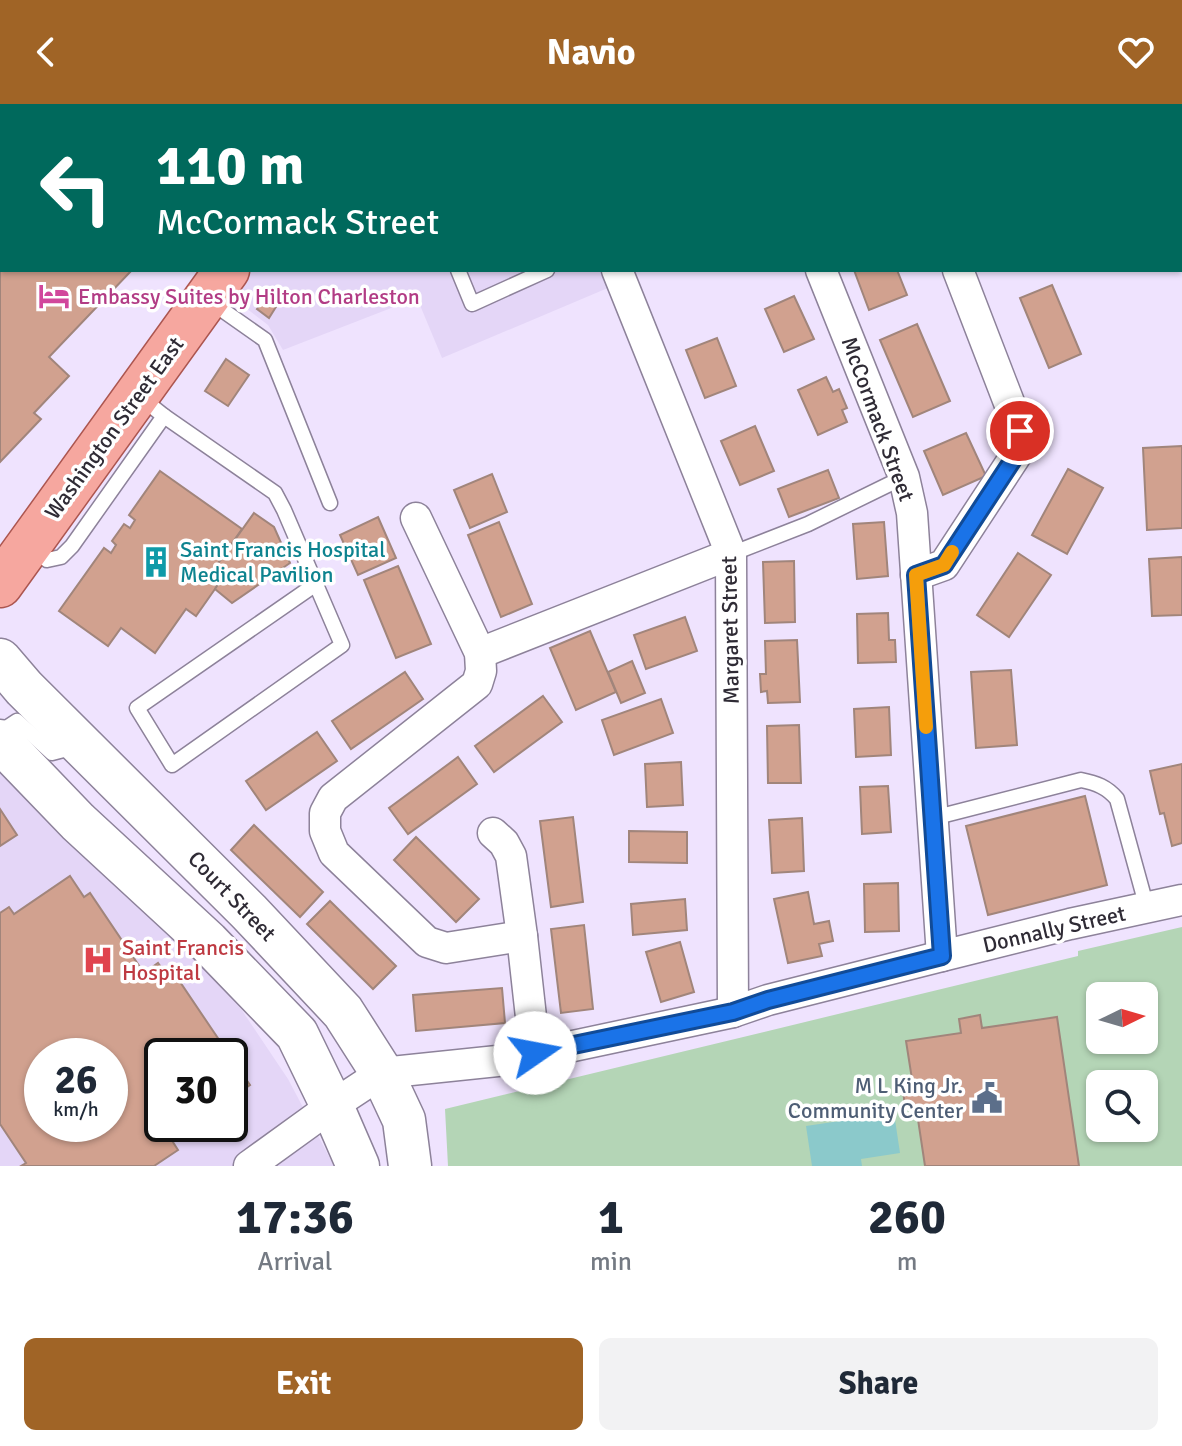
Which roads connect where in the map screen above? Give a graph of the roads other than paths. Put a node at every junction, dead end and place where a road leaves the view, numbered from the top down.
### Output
1 (459, 272) edge
2 (543, 272) edge
3 (618, 272) edge
4 (822, 272) edge
5 (959, 272) edge
6 (217, 285) edge
7 (151, 406) junction
8 (904, 477) junction
9 (330, 503) dead end
10 (416, 518) dead end
11 (731, 554) junction
12 (11, 563) edge
13 (916, 575) junction
14 (316, 584) junction
15 (480, 653) junction
16 (0, 660) edge
17 (0, 732) edge
18 (0, 741) edge
19 (83, 744) junction
20 (933, 818) junction
21 (493, 833) dead end
22 (1182, 900) edge
23 (1147, 908) junction
24 (522, 936) junction
25 (942, 956) junction
26 (733, 1012) junction
27 (535, 1053) junction
28 (382, 1073) junction
29 (332, 1106) junction
30 (249, 1166) edge
31 (358, 1166) edge
32 (410, 1166) edge

1 - 2 lane
3 - 11 street, Margaret Street
4 - 8 street, McCormack Street
5 - 13 street
6 - 7 main road, Washington Street East
6 - 9 lane
7 - 12 main road, Washington Street East
7 - 14 lane
8 - 11 lane
8 - 13 street, McCormack Street
10 - 15 street
11 - 15 street
11 - 26 street, Margaret Street
13 - 20 street, McCormack Street
14 - 14 lane
15 - 24 street
16 - 19 street, Court Street
17 - 19 lane
18 - 29 street
19 - 28 street, Court Street
20 - 23 lane
20 - 25 street, McCormack Street
21 - 24 street
22 - 23 street, Donnally Street
23 - 25 street, Donnally Street
24 - 27 street
25 - 26 street, Donnally Street
26 - 27 street, Donnally Street
27 - 28 street, Donnally Street
28 - 29 street, Donnally Street
28 - 32 street, Court Street
29 - 30 street, Donnally Street
29 - 31 street

